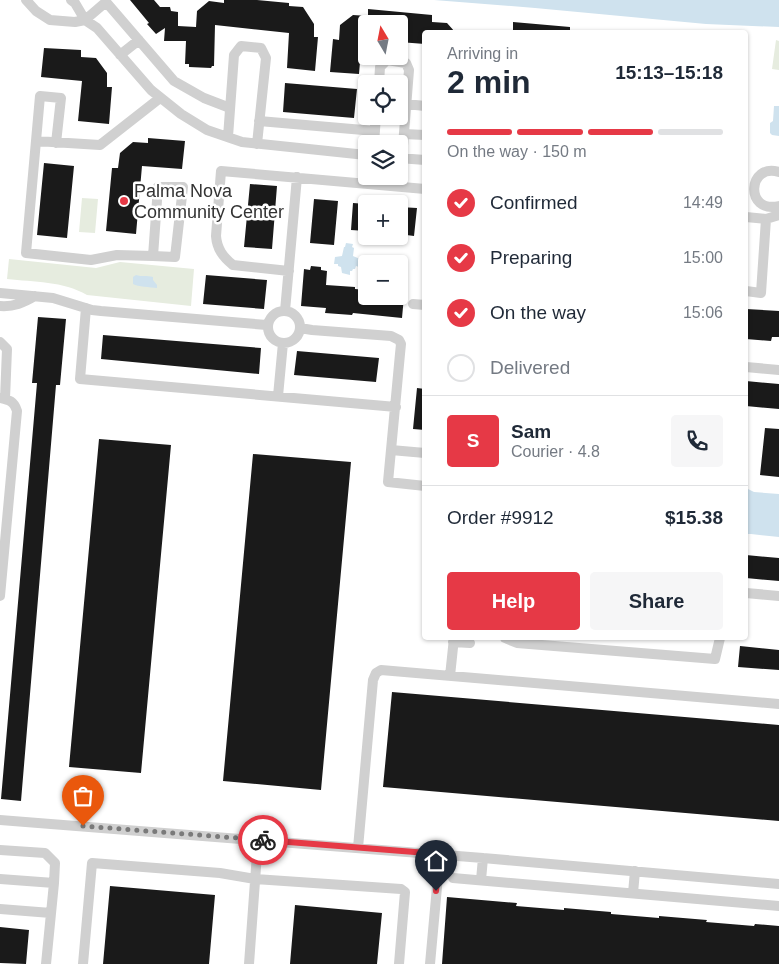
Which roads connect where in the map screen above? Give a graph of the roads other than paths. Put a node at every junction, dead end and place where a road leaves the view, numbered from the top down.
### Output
1 (26, 0) edge
2 (71, 0) edge
3 (85, 20) junction
4 (139, 40) junction
5 (120, 55) junction
6 (380, 75) edge
7 (408, 81) edge
8 (160, 98) junction
9 (408, 104) edge
10 (422, 106) edge
11 (230, 108) junction
12 (259, 121) junction
13 (375, 125) edge
14 (405, 125) edge
15 (374, 132) joint
16 (404, 134) joint
17 (422, 136) edge
18 (228, 137) junction
19 (36, 141) junction
20 (56, 143) junction
21 (257, 144) junction
22 (358, 154) edge
23 (408, 159) edge
24 (422, 160) edge
25 (779, 172) edge
26 (297, 177) junction
27 (750, 187) edge
28 (422, 189) edge
29 (779, 206) edge
30 (779, 215) edge
31 (748, 217) edge
32 (766, 219) junction
33 (153, 256) junction
34 (289, 271) junction
35 (748, 291) edge
36 (0, 293) edge
37 (35, 296) junction
38 (413, 304) dead end
39 (0, 306) edge
40 (422, 306) edge
41 (86, 308) junction
42 (285, 310) junction
43 (267, 325) junction
44 (300, 328) junction
45 (0, 342) edge
46 (283, 343) junction
47 (748, 367) edge
48 (779, 370) edge
49 (3, 371) edge
50 (278, 396) junction
51 (2, 399) edge
52 (396, 407) junction
53 (391, 450) junction
54 (422, 452) edge
55 (422, 486) edge
56 (748, 592) edge
57 (0, 596) edge
58 (779, 596) edge
59 (453, 640) edge
60 (509, 640) edge
61 (720, 640) edge
62 (470, 643) dead end
63 (450, 676) junction
64 (779, 704) edge
65 (0, 820) edge
66 (258, 840) junction
67 (358, 848) junction
68 (0, 850) edge
69 (440, 854) junction
70 (483, 858) junction
71 (634, 871) junction
72 (453, 878) dead end
73 (0, 879) edge
74 (255, 879) junction
75 (481, 880) junction
76 (54, 884) junction
77 (779, 884) edge
78 (633, 893) junction
79 (779, 906) edge
80 (0, 909) edge
81 (51, 913) junction
82 (46, 964) edge
83 (83, 964) edge
84 (249, 964) edge
85 (399, 964) edge
86 (430, 964) edge

1 - 3 street
2 - 3 street
3 - 4 street
3 - 5 street
4 - 5 street
4 - 11 street
5 - 8 street
6 - 7 street
8 - 18 street
8 - 20 street
9 - 10 street
11 - 12 street
11 - 18 street
12 - 15 street
12 - 21 street
13 - 15 street
14 - 16 street
16 - 17 street
18 - 21 street
19 - 20 street
19 - 20 street
19 - 33 street
21 - 22 street
23 - 24 street
25 - 27 street
26 - 28 street
26 - 34 street
26 - 34 street
27 - 29 street
30 - 32 street
31 - 32 street
32 - 35 street
33 - 33 street
34 - 42 street
36 - 37 street
37 - 39 street
37 - 41 street
38 - 40 street
41 - 43 street
41 - 50 street
42 - 43 street
42 - 44 street
43 - 46 street
44 - 46 street
44 - 52 street
45 - 49 street
46 - 50 street
47 - 48 street
49 - 51 street
50 - 52 street
51 - 57 street
52 - 53 street
53 - 54 street
53 - 55 street
56 - 58 street
59 - 62 street
59 - 63 street
60 - 61 street
63 - 64 street
63 - 67 street
65 - 66 street
66 - 67 street
66 - 74 street
67 - 69 street
68 - 76 street
69 - 70 street
69 - 86 street
70 - 71 street
70 - 75 street
71 - 77 street
71 - 78 street
72 - 75 street
73 - 76 street
74 - 83 street
74 - 84 street
74 - 85 street
75 - 78 street
76 - 81 street
78 - 79 street
80 - 81 street
81 - 82 street

